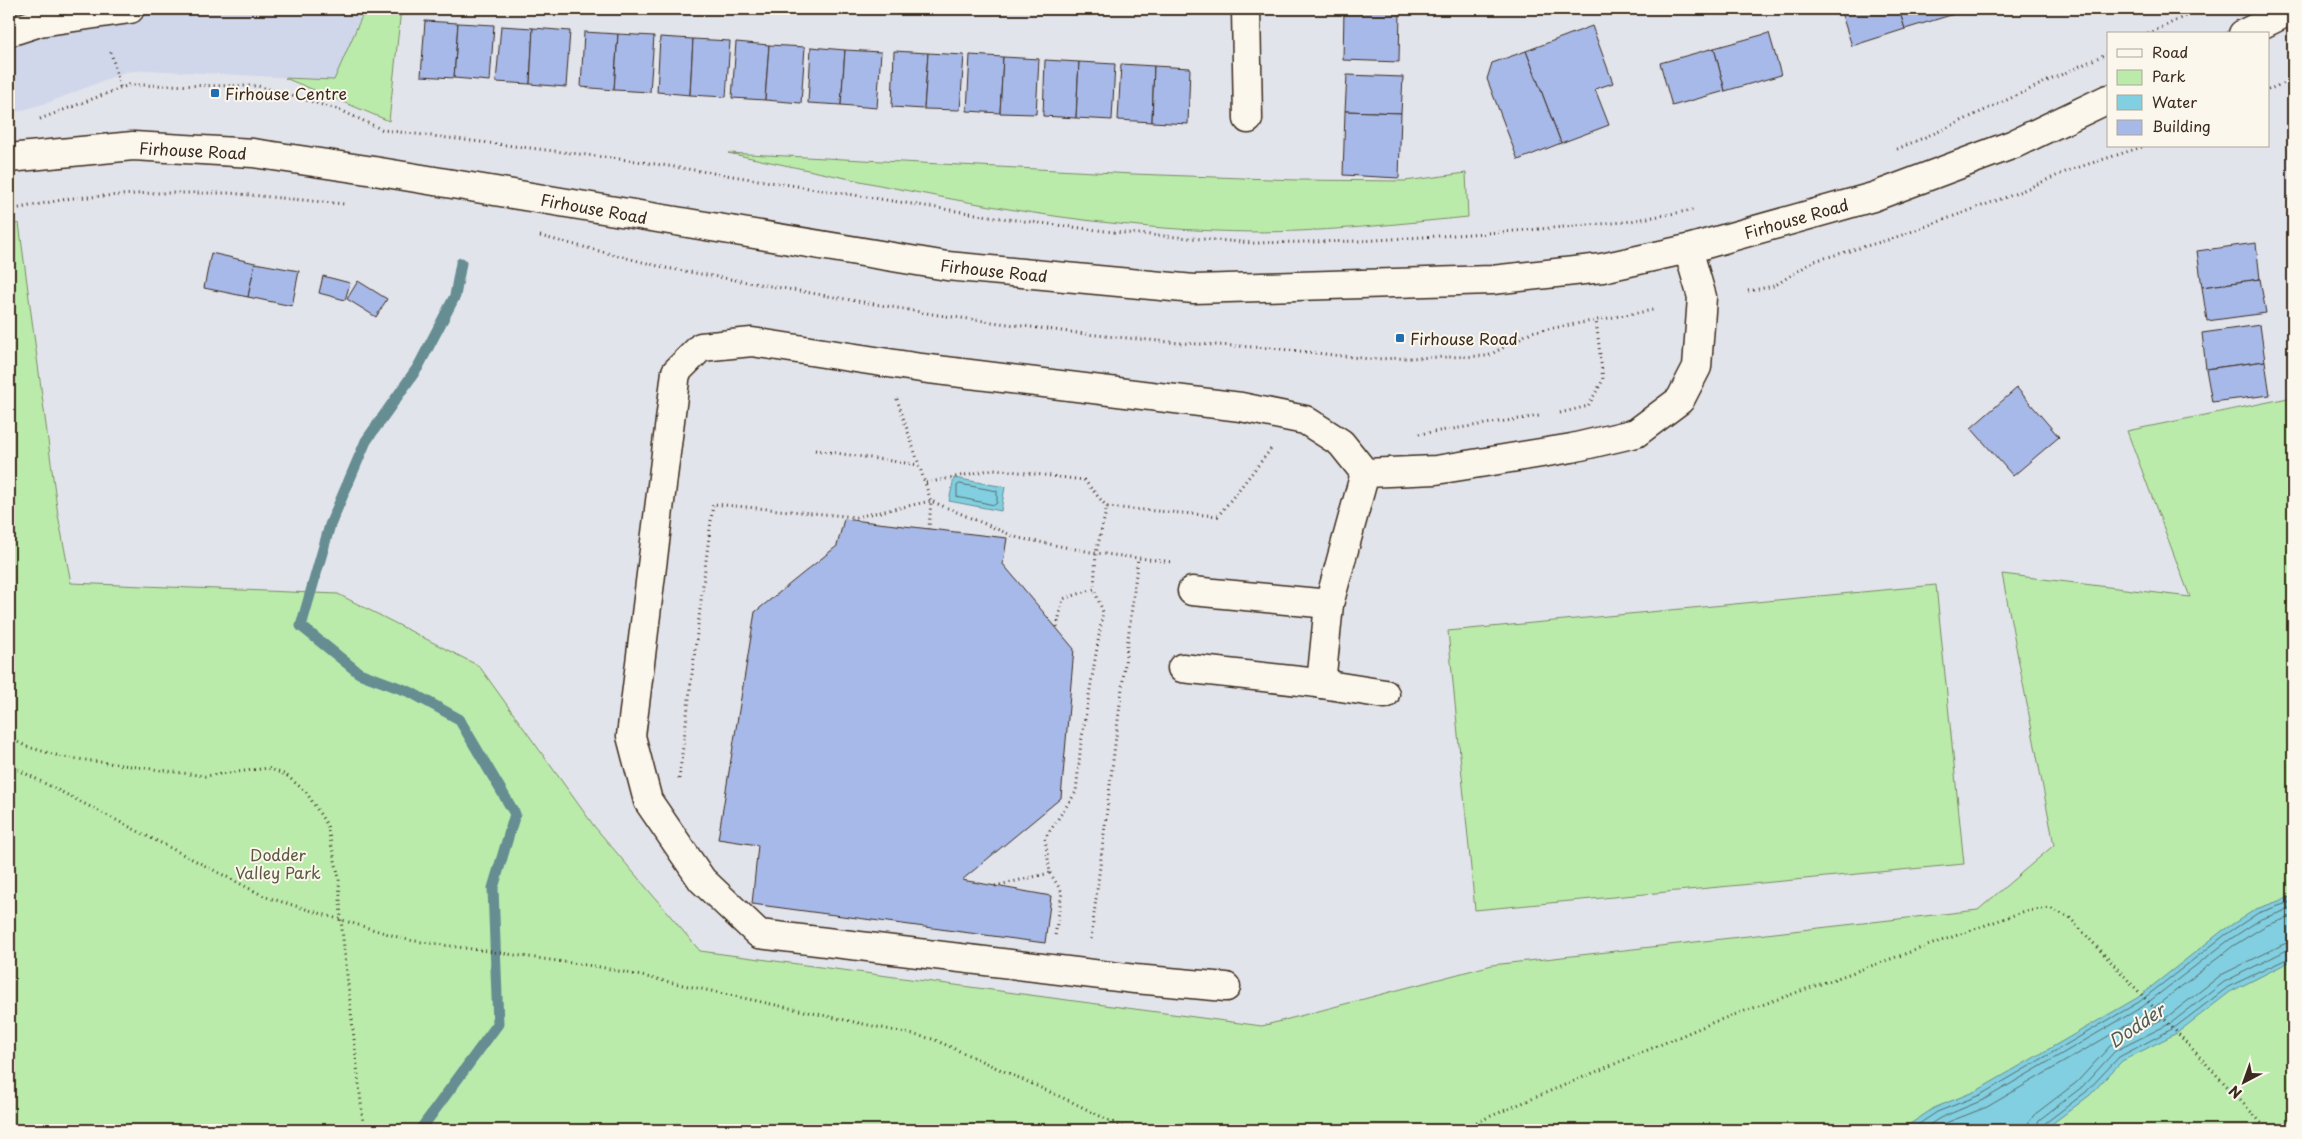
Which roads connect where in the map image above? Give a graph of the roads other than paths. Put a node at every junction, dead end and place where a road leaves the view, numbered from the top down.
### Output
1 (130, 9) edge
2 (1246, 9) edge
3 (2293, 9) edge
4 (39, 16) edge
5 (9, 32) edge
6 (2247, 32) edge
7 (2107, 99) edge
8 (1248, 119) dead end
9 (9, 158) edge
10 (1688, 248) junction
11 (1366, 472) junction
12 (1192, 591) dead end
13 (1329, 604) junction
14 (1182, 668) dead end
15 (1320, 684) junction
16 (1385, 694) dead end
17 (1226, 986) dead end

1 - 4 main road
2 - 8 main road
3 - 6 main road
4 - 5 main road
7 - 10 main road, Firhouse Road
9 - 10 main road, Firhouse Road
10 - 11 main road
11 - 13 main road
11 - 17 main road
12 - 13 main road
13 - 15 main road
14 - 15 main road
15 - 16 main road

